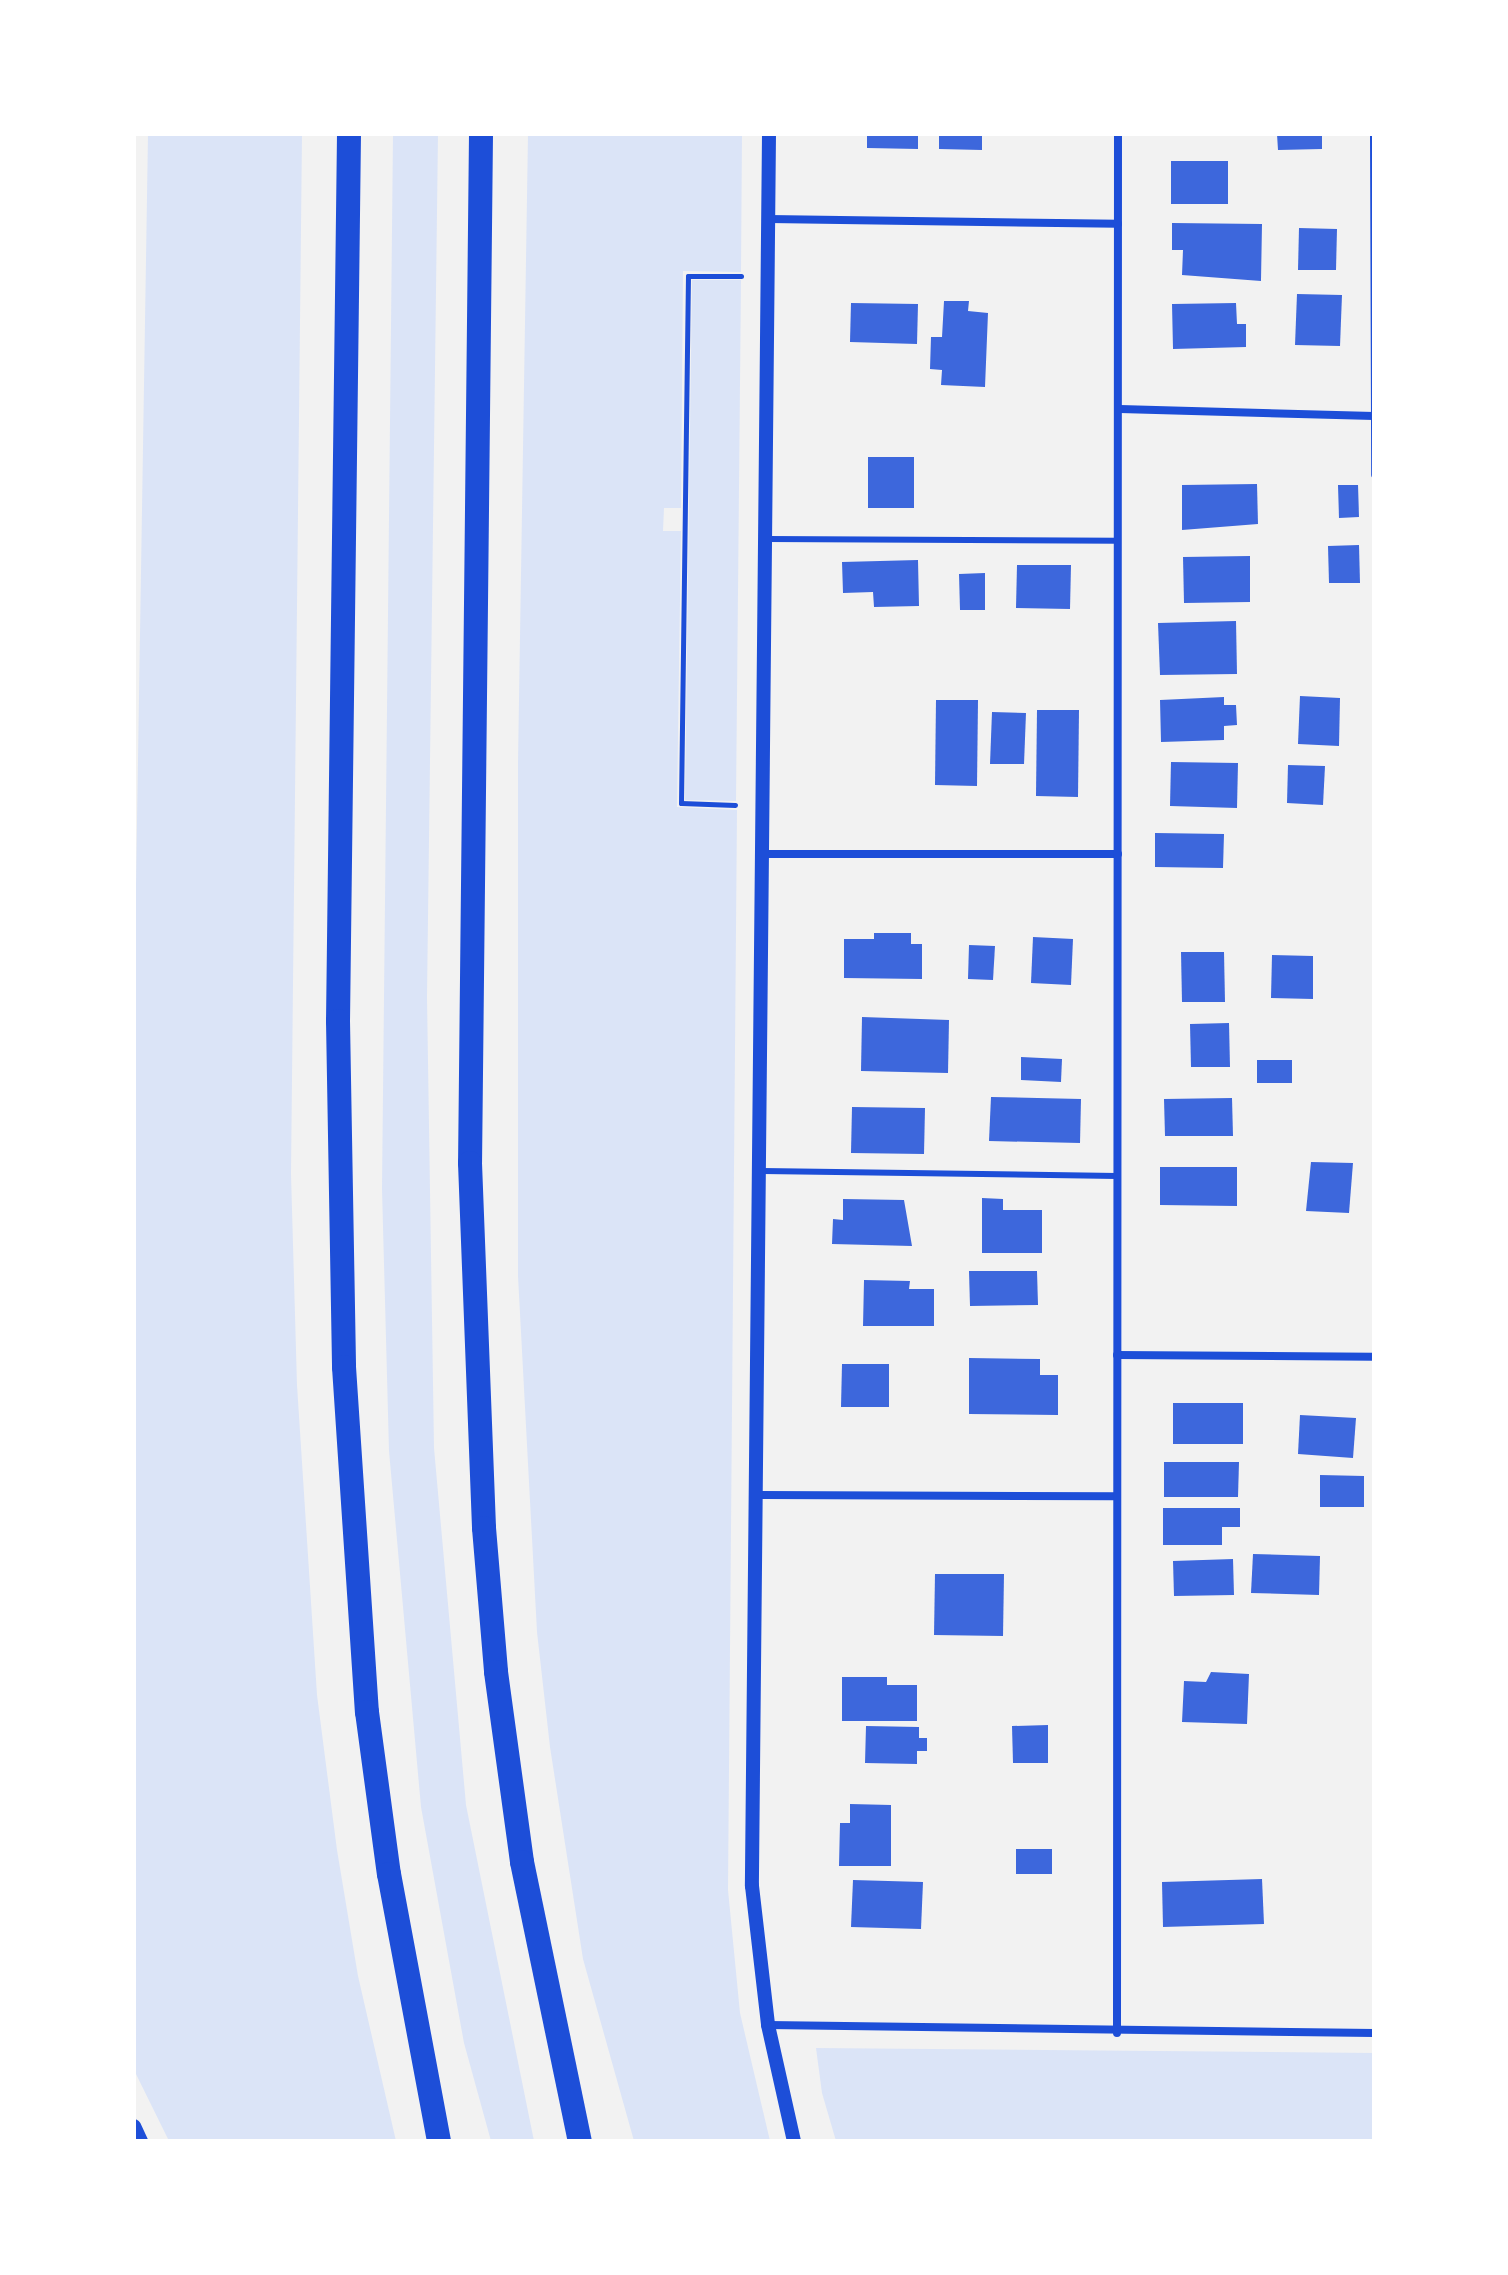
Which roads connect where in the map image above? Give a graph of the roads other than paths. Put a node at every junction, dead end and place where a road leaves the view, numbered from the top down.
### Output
1 (349, 134) edge
2 (481, 134) edge
3 (769, 134) edge
4 (1118, 134) edge
5 (1373, 134) edge
6 (769, 219) junction
7 (1118, 224) junction
8 (1120, 409) junction
9 (1374, 416) edge
10 (1374, 475) edge
11 (767, 539) junction
12 (1118, 541) junction
13 (765, 854) junction
14 (1118, 854) junction
15 (763, 1171) junction
16 (1117, 1176) junction
17 (1117, 1355) junction
18 (1374, 1357) edge
19 (759, 1495) junction
20 (1117, 1496) junction
21 (768, 2025) junction
22 (1117, 2033) junction
23 (1374, 2033) edge
24 (134, 2126) edge
25 (141, 2141) edge
26 (439, 2141) edge
27 (580, 2141) edge
28 (794, 2141) edge

1 - 26 highway
2 - 27 highway
3 - 6 street
4 - 7 street
5 - 9 lane
6 - 7 street
6 - 11 street
7 - 8 street
8 - 9 street
8 - 12 street
9 - 10 lane
11 - 12 lane
11 - 13 street
12 - 14 street
13 - 14 street
13 - 15 street
14 - 16 street
15 - 16 lane
15 - 19 street
16 - 17 street
17 - 18 street
17 - 20 street
19 - 20 street
19 - 21 street
20 - 22 street
21 - 22 street
21 - 28 street
22 - 23 street
24 - 25 street

